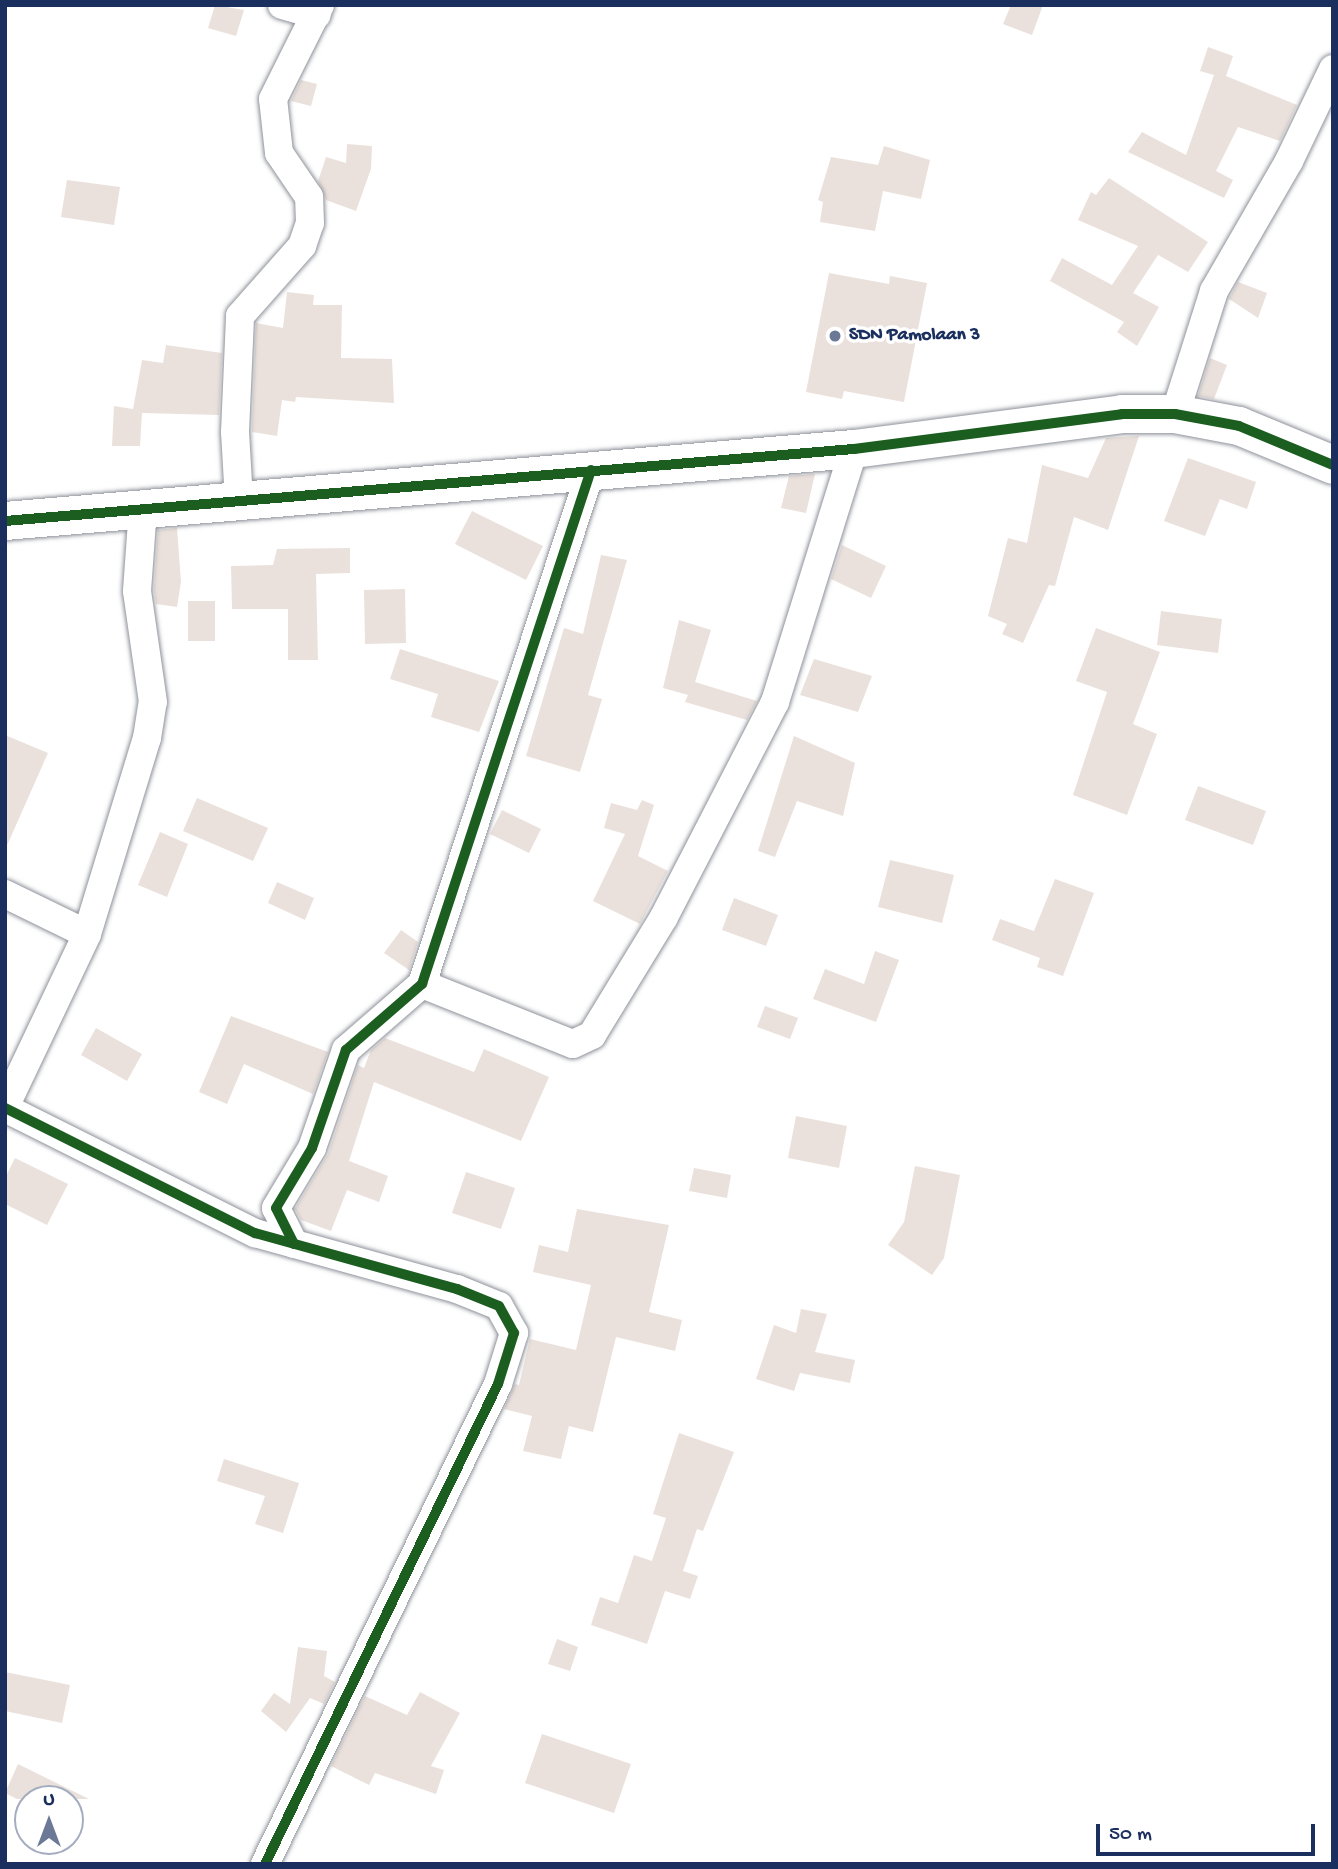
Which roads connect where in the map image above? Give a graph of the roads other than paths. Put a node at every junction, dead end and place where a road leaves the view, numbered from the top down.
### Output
1 (282, 5) edge
2 (318, 10) edge
3 (1333, 69) edge
4 (1175, 414) junction
5 (854, 449) junction
6 (1333, 465) edge
7 (590, 470) junction
8 (239, 501) junction
9 (156, 509) junction
10 (5, 521) edge
11 (5, 894) edge
12 (87, 934) junction
13 (422, 984) junction
14 (5, 1107) edge
15 (295, 1244) junction
16 (265, 1864) edge

1 - 2 street
2 - 8 street
3 - 4 street
4 - 5 street
4 - 6 street
5 - 7 street
5 - 13 street
7 - 8 street
7 - 13 street
8 - 9 street
9 - 10 street
9 - 12 street
11 - 12 street
12 - 14 street
13 - 15 street
14 - 15 street
15 - 16 street

